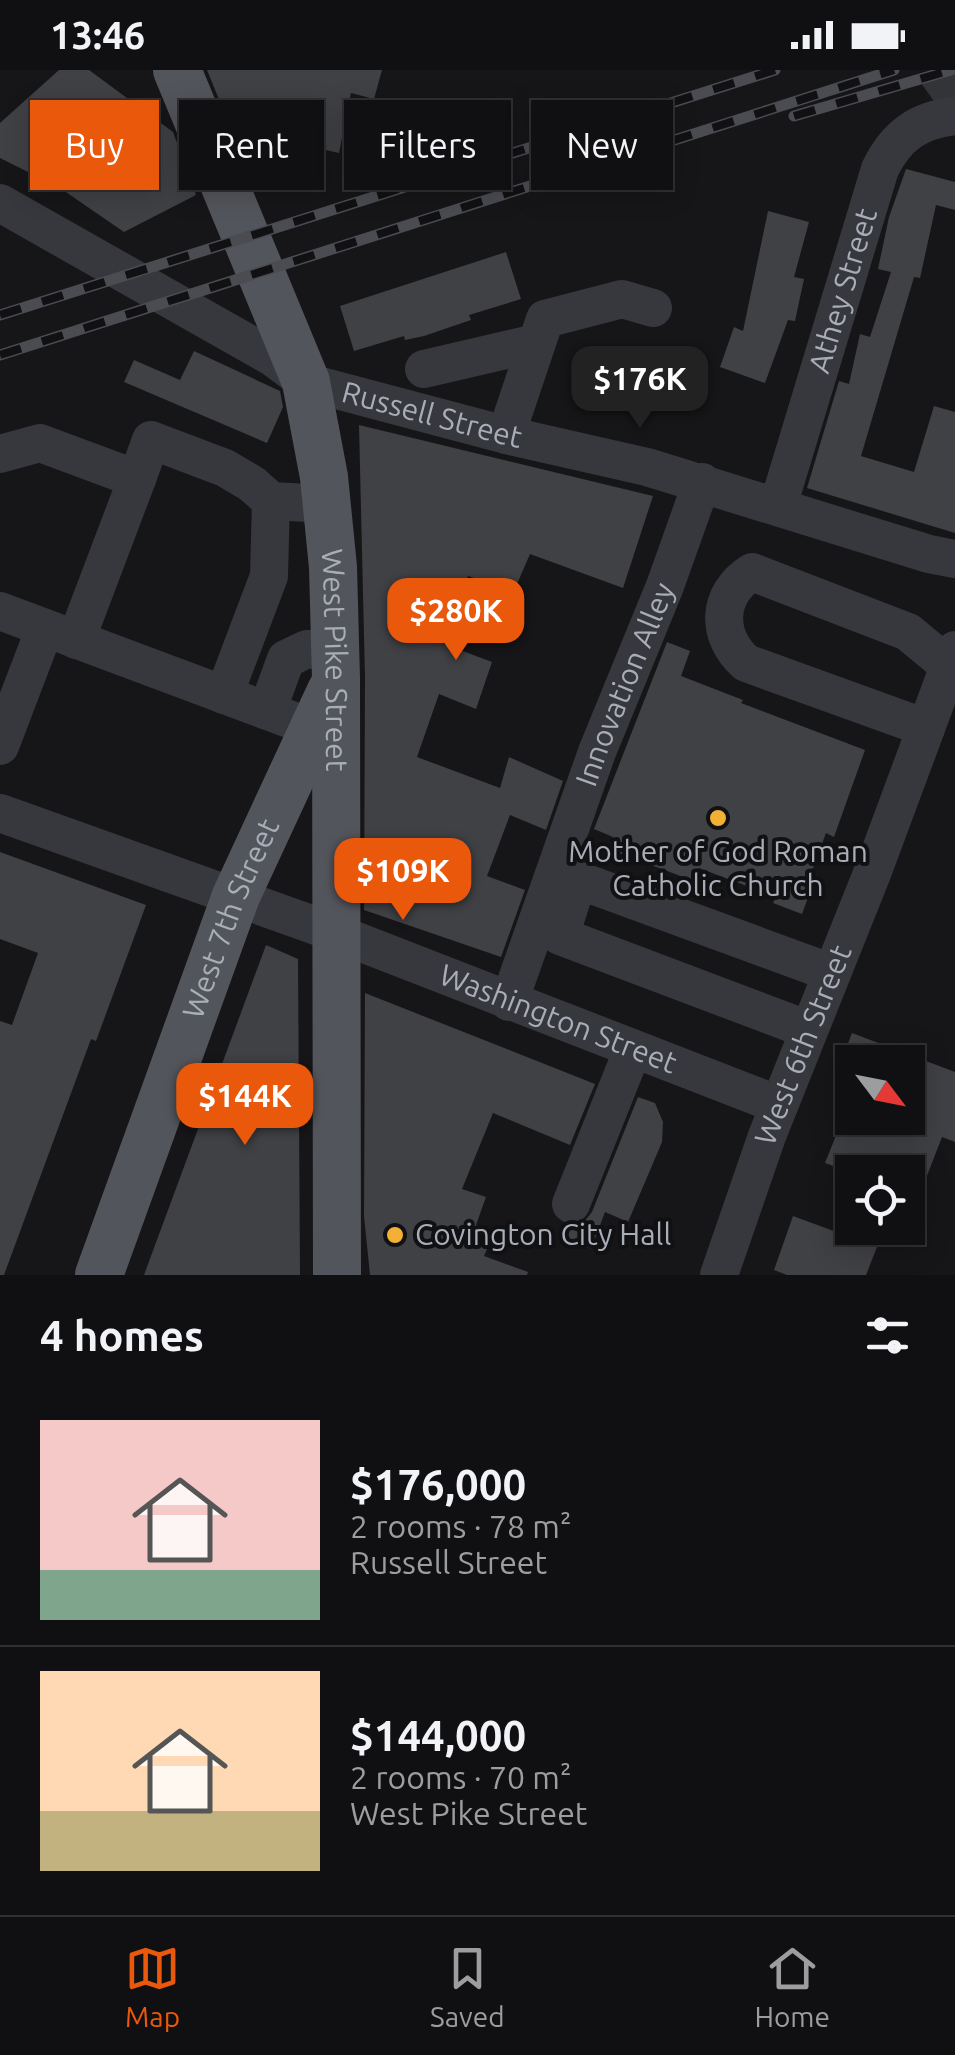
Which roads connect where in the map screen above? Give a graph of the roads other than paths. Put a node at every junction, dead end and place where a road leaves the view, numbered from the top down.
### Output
1 (177, 70) edge
2 (955, 116) edge
3 (0, 203) edge
4 (653, 308) dead end
5 (541, 331) junction
6 (424, 369) dead end
7 (306, 382) junction
8 (506, 435) junction
9 (0, 454) edge
10 (137, 479) junction
11 (702, 482) junction
12 (272, 501) junction
13 (327, 504) junction
14 (778, 506) junction
15 (955, 558) edge
16 (270, 567) junction
17 (333, 567) junction
18 (0, 611) edge
19 (61, 634) junction
20 (952, 658) edge
21 (336, 665) junction
22 (224, 695) junction
23 (267, 711) junction
24 (313, 728) junction
25 (926, 728) junction
26 (0, 746) edge
27 (0, 812) edge
28 (236, 896) junction
29 (336, 933) junction
30 (832, 974) junction
31 (509, 1002) junction
32 (809, 1030) junction
33 (633, 1050) junction
34 (779, 1105) junction
35 (571, 1204) dead end
36 (99, 1275) edge
37 (337, 1275) edge
38 (718, 1275) edge

1 - 7 main road, West Pike Street
2 - 14 street, Athey Street
3 - 7 street, Russell Street
4 - 5 street
5 - 6 street
5 - 8 street
7 - 8 street, Russell Street
7 - 13 main road, West Pike Street
8 - 11 street, Russell Street
9 - 10 street
10 - 12 street
10 - 19 street
11 - 14 street, Russell Street
11 - 31 street, Innovation Alley
12 - 13 street
12 - 16 street
13 - 17 main road, West Pike Street
14 - 15 street, Russell Street
16 - 17 street
16 - 22 street
17 - 21 main road, West Pike Street
18 - 19 street
19 - 22 street
19 - 26 street
20 - 25 street, West 6th Street
20 - 25 street
21 - 23 street
21 - 24 main road, West 7th Street
21 - 29 main road, West Pike Street
22 - 23 street
23 - 24 street
24 - 28 main road, West 7th Street
25 - 30 street, West 6th Street
27 - 28 street, Washington Street
28 - 29 street, Washington Street
28 - 36 main road, West 7th Street
29 - 31 street, Washington Street
29 - 37 main road, West Pike Street
30 - 32 street, West 6th Street
30 - 32 street
31 - 33 street, Washington Street
32 - 34 street, West 6th Street
33 - 34 street, Washington Street
33 - 35 street
34 - 38 street, West 6th Street

